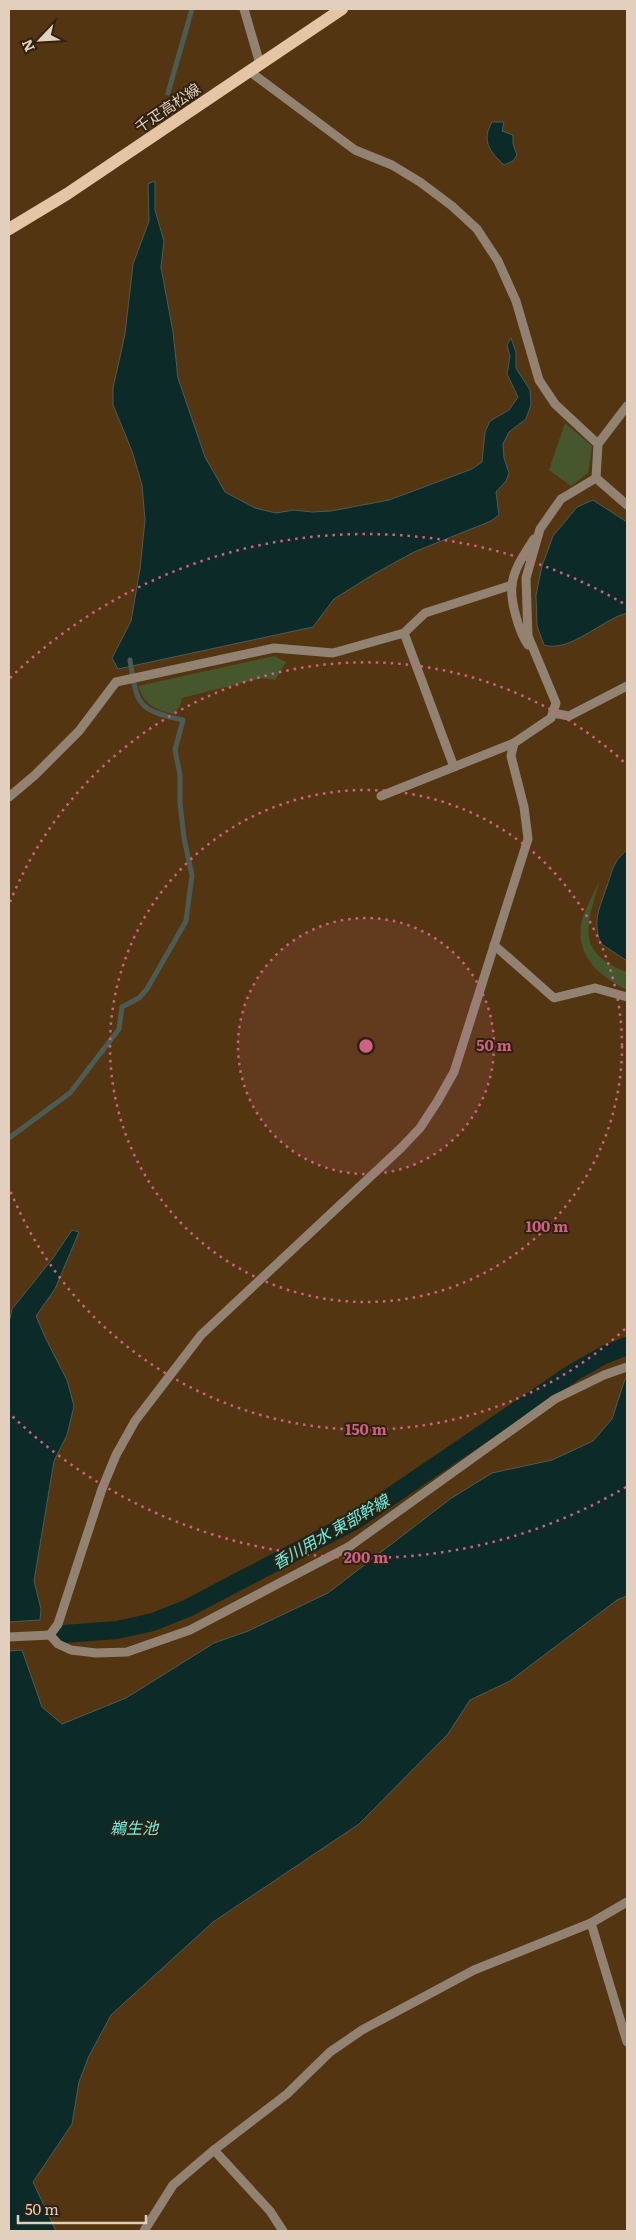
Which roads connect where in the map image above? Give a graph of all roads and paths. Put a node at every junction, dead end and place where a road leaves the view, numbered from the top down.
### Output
1 (244, 9) edge
2 (342, 9) edge
3 (260, 64) junction
4 (249, 71) junction
5 (9, 229) edge
6 (627, 406) edge
7 (598, 444) junction
8 (596, 478) junction
9 (627, 505) edge
10 (540, 529) junction
11 (512, 585) junction
12 (404, 633) junction
13 (536, 655) junction
14 (627, 686) edge
15 (553, 713) junction
16 (514, 743) junction
17 (454, 767) junction
18 (381, 796) dead end
19 (9, 797) edge
20 (494, 945) junction
21 (627, 997) edge
22 (627, 1367) edge
23 (46, 1635) junction
24 (9, 1637) edge
25 (627, 1902) edge
26 (591, 1923) junction
27 (627, 2042) edge
28 (214, 2150) junction
29 (144, 2231) edge
30 (283, 2231) edge

1 - 3 street
2 - 3 main road, 千疋高松線
3 - 4 main road, 千疋高松線
4 - 5 main road, 千疋高松線
4 - 7 street
6 - 7 street
7 - 8 street
8 - 9 street
8 - 10 street
10 - 11 street
10 - 13 street
11 - 12 street
11 - 13 street
12 - 17 street
12 - 19 street
13 - 15 street
14 - 15 street
15 - 16 street
16 - 17 street
16 - 20 street
17 - 18 street
20 - 21 street
20 - 23 street
22 - 23 street
23 - 24 street
25 - 26 street
26 - 27 street
26 - 28 street
28 - 29 street
28 - 30 street

